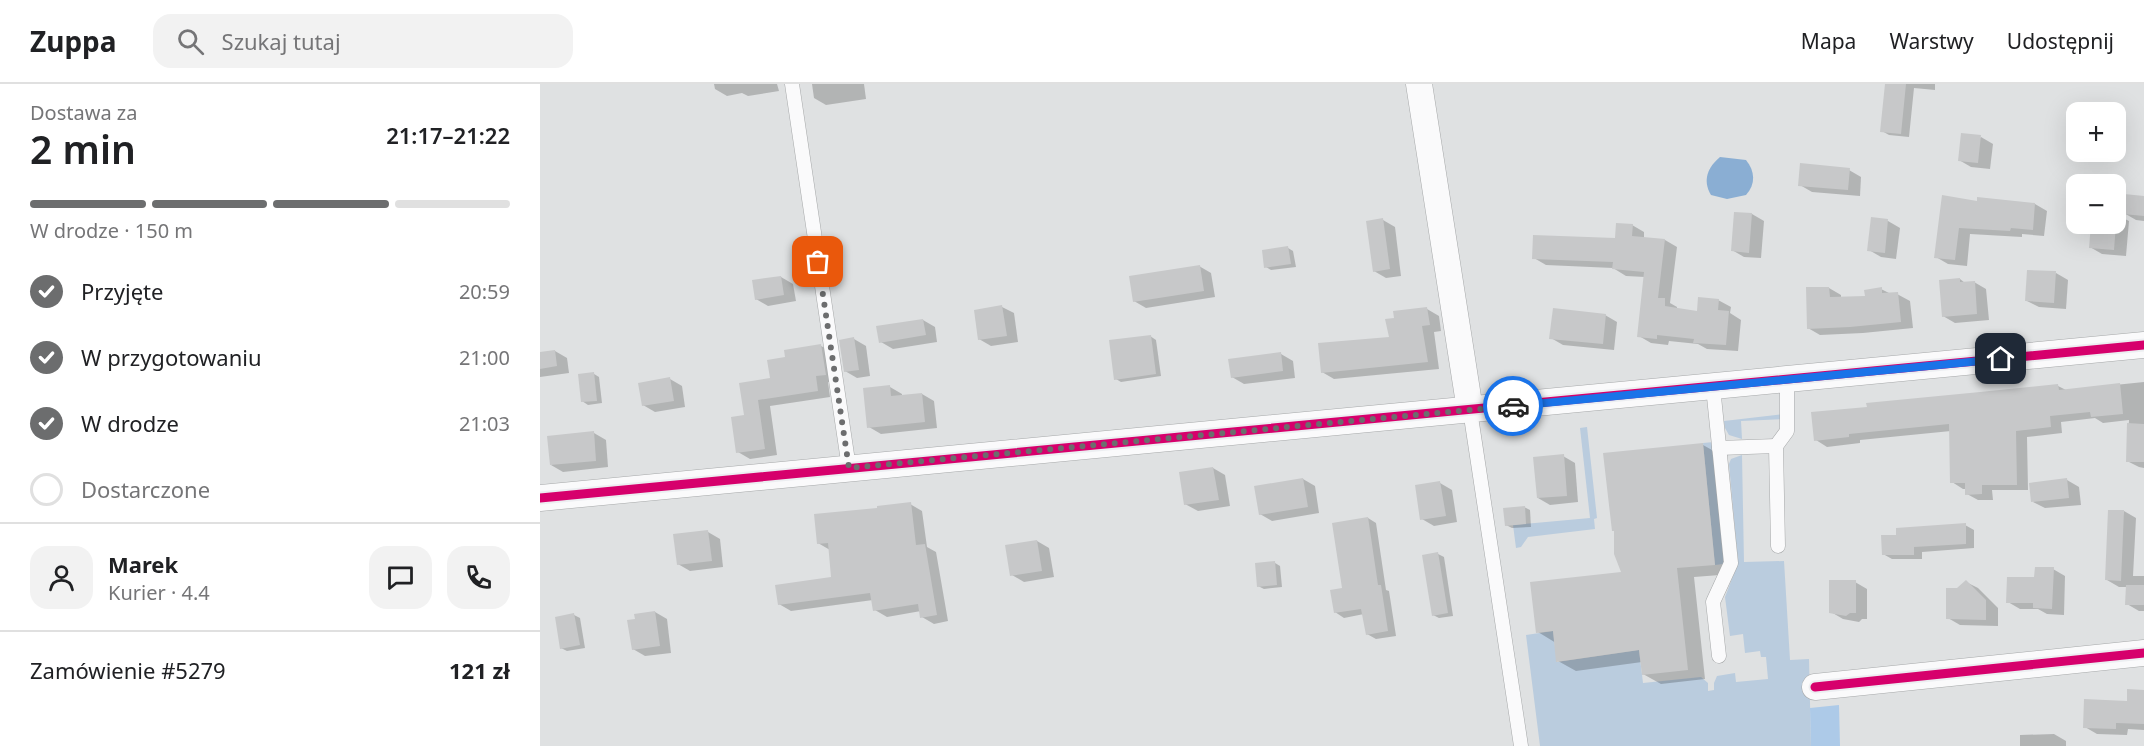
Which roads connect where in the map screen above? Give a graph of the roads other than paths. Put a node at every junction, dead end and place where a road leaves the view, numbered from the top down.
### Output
1 (792, 84) edge
2 (1419, 84) edge
3 (2144, 345) edge
4 (1787, 380) junction
5 (1713, 387) junction
6 (1470, 410) junction
7 (1776, 446) junction
8 (1719, 447) junction
9 (849, 468) junction
10 (540, 498) edge
11 (1778, 546) dead end
12 (2144, 653) edge
13 (1719, 656) dead end
14 (1815, 687) dead end
15 (1521, 746) edge

1 - 9 lane
2 - 6 street
3 - 4 street
4 - 5 street
4 - 7 lane
5 - 6 street
5 - 8 lane
6 - 9 street
6 - 15 lane
7 - 8 lane
7 - 11 lane
8 - 13 lane
9 - 10 street
12 - 14 street

